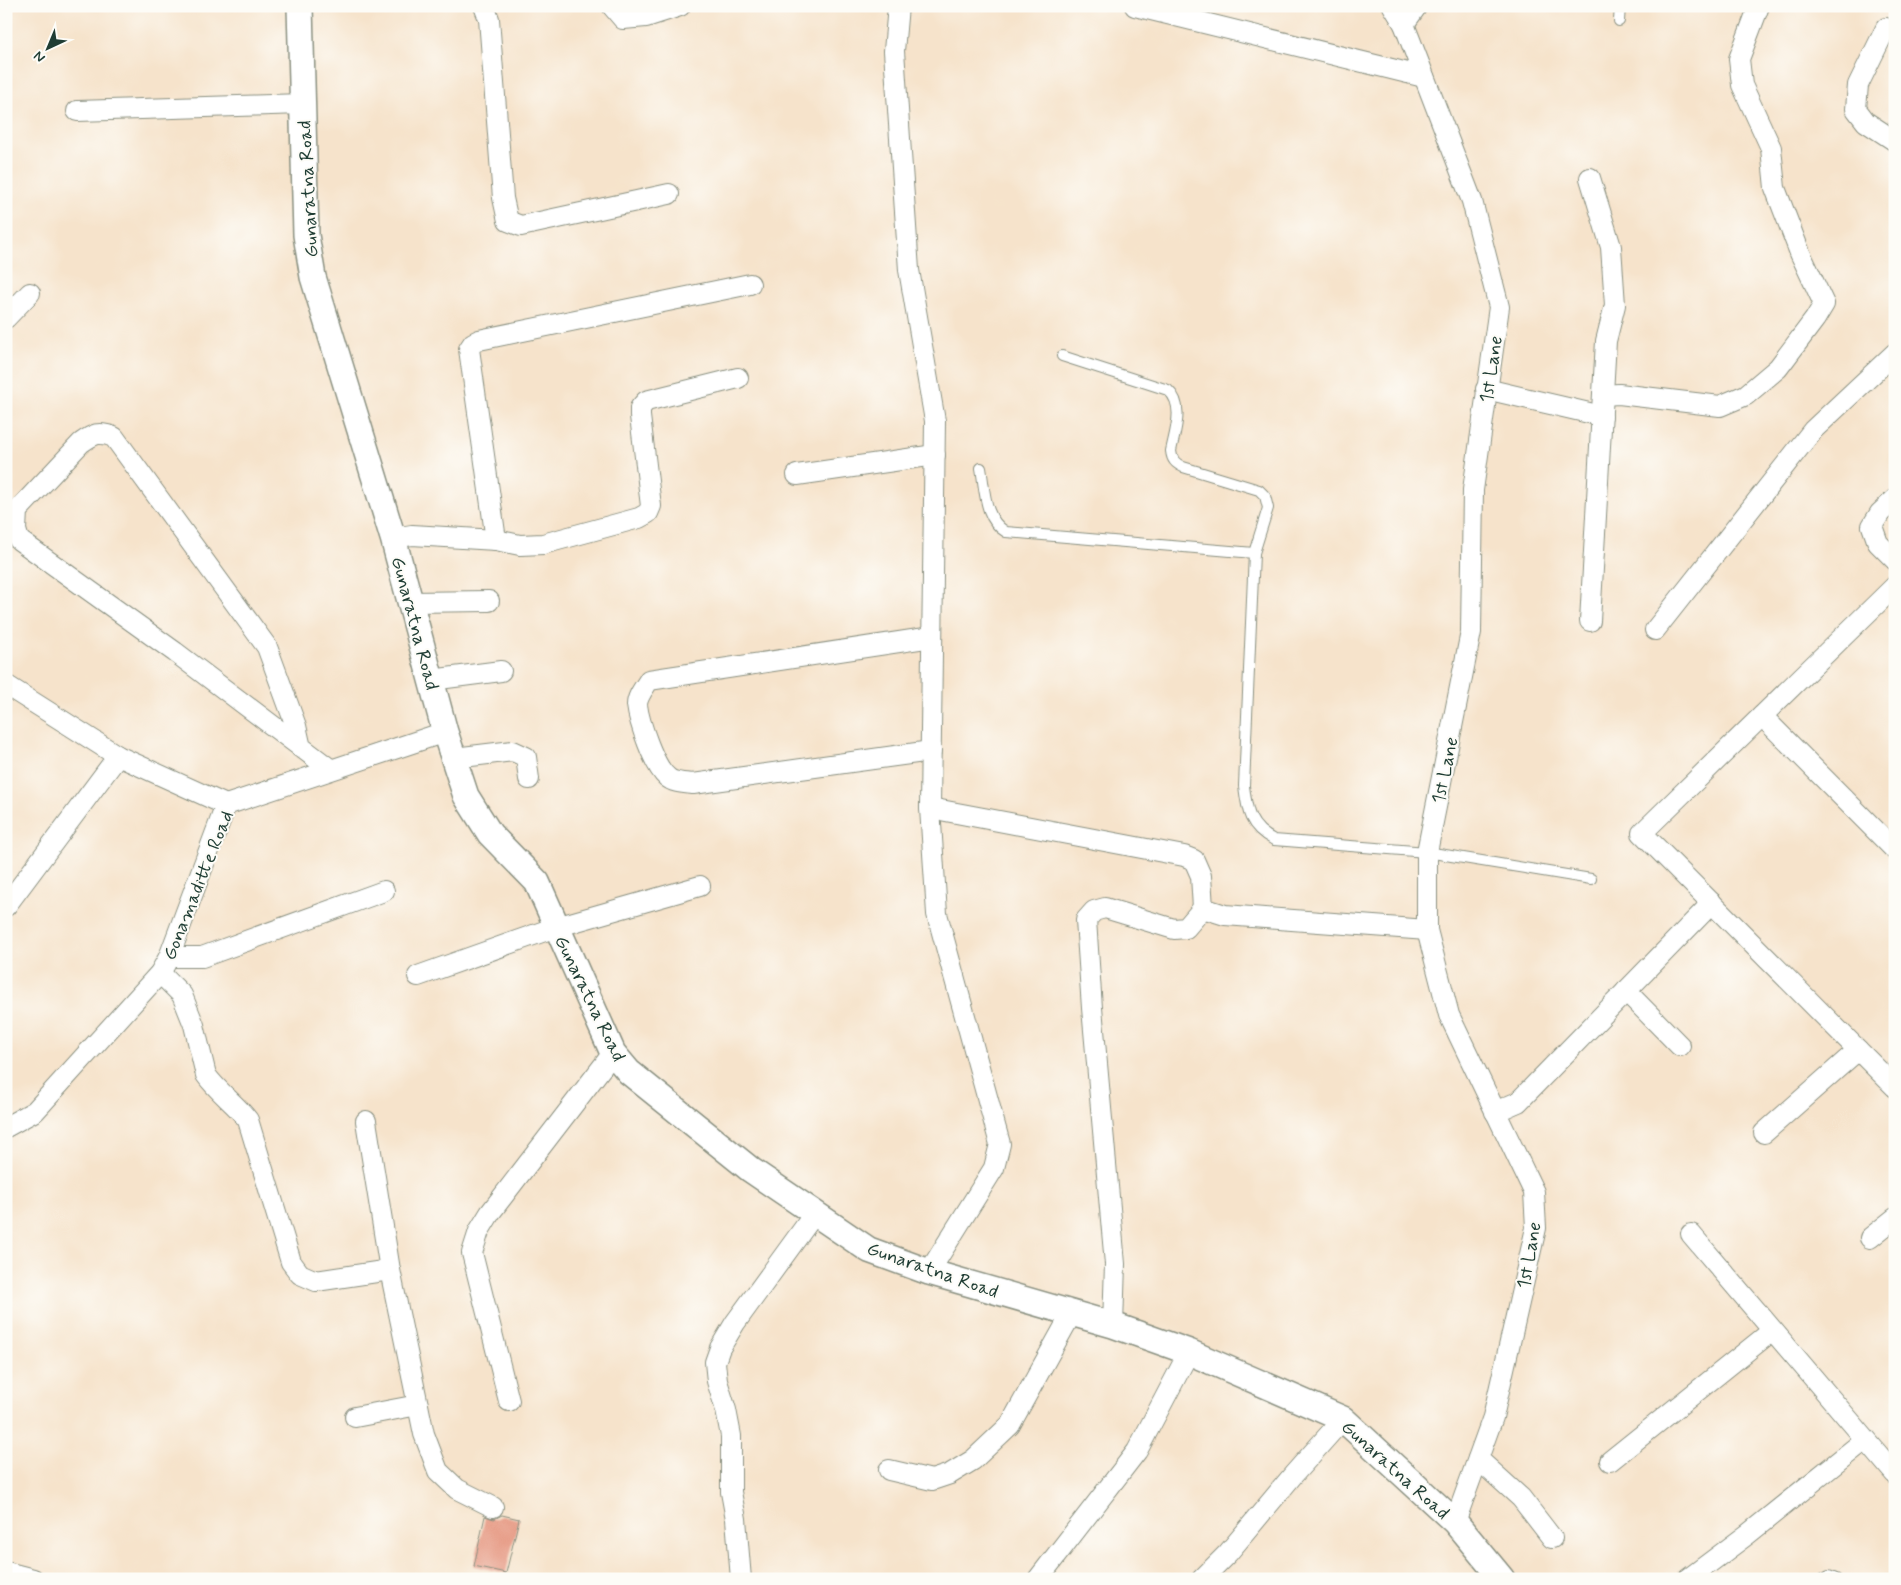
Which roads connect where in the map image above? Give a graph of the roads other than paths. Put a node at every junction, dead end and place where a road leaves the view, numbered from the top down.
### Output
1 (300, 6) edge
2 (484, 6) edge
3 (612, 6) edge
4 (680, 6) edge
5 (898, 6) edge
6 (1135, 6) edge
7 (1393, 6) edge
8 (1418, 6) edge
9 (1620, 6) edge
10 (1759, 6) edge
11 (1618, 21) dead end
12 (1404, 24) junction
13 (1886, 28) dead end
14 (1424, 77) junction
15 (302, 104) junction
16 (77, 111) dead end
17 (1895, 141) edge
18 (1590, 178) dead end
19 (669, 194) dead end
20 (750, 284) dead end
21 (1895, 353) edge
22 (1062, 356) dead end
23 (738, 378) dead end
24 (1486, 389) junction
25 (1603, 395) junction
26 (1602, 416) junction
27 (935, 454) junction
28 (981, 468) dead end
29 (797, 475) dead end
30 (1895, 499) edge
31 (393, 538) junction
32 (496, 540) junction
33 (1254, 553) junction
34 (1895, 560) edge
35 (1895, 586) edge
36 (489, 601) dead end
37 (410, 602) junction
38 (1590, 621) dead end
39 (1655, 630) dead end
40 (932, 637) junction
41 (500, 671) dead end
42 (431, 680) junction
43 (6, 685) edge
44 (1762, 716) junction
45 (445, 732) junction
46 (301, 748) junction
47 (931, 751) junction
48 (118, 756) junction
49 (454, 758) junction
50 (330, 769) junction
51 (529, 780) dead end
52 (226, 805) junction
53 (930, 808) junction
54 (1895, 850) edge
55 (1427, 852) junction
56 (1591, 879) dead end
57 (700, 886) dead end
58 (384, 891) dead end
59 (1712, 903) junction
60 (6, 906) edge
61 (1203, 908) junction
62 (556, 927) junction
63 (1427, 930) junction
64 (165, 965) junction
65 (418, 976) dead end
66 (1626, 991) junction
67 (1680, 1046) dead end
68 (1858, 1050) junction
69 (613, 1052) junction
70 (1895, 1087) edge
71 (1495, 1112) junction
72 (366, 1121) dead end
73 (6, 1128) edge
74 (1764, 1133) dead end
75 (815, 1213) junction
76 (1895, 1218) edge
77 (1690, 1234) dead end
78 (1870, 1238) dead end
79 (390, 1270) junction
80 (929, 1272) junction
81 (1072, 1313) junction
82 (1112, 1325) junction
83 (1772, 1331) junction
84 (1188, 1352) junction
85 (509, 1401) dead end
86 (418, 1405) junction
87 (355, 1418) dead end
88 (1343, 1419) junction
89 (1865, 1440) junction
90 (1478, 1459) junction
91 (1610, 1461) dead end
92 (889, 1470) dead end
93 (1895, 1474) edge
94 (493, 1507) dead end
95 (1455, 1522) junction
96 (1552, 1538) dead end
97 (6, 1572) edge
98 (33, 1579) edge
99 (740, 1579) edge
100 (1038, 1579) edge
101 (1202, 1579) edge
102 (1502, 1579) edge
103 (1688, 1579) edge
104 (1824, 1579) edge
105 (1836, 1579) edge

1 - 15 street, Gunaratna Road
2 - 19 street
3 - 4 street
5 - 27 street
6 - 14 street
7 - 12 street, 1st Lane
8 - 12 street
9 - 11 lane
10 - 25 street
12 - 14 street, 1st Lane
13 - 17 street
14 - 24 street, 1st Lane
15 - 16 street
15 - 31 street, Gunaratna Road
18 - 25 street
20 - 32 street
21 - 39 street
22 - 33 lane
23 - 32 street
24 - 26 street
24 - 55 street, 1st Lane
25 - 26 street
26 - 38 street
27 - 29 street
27 - 40 street
28 - 33 lane
30 - 34 street
31 - 32 street
31 - 37 street, Gunaratna Road
33 - 55 lane
35 - 44 street
36 - 37 street
37 - 42 street, Gunaratna Road
40 - 47 street
40 - 47 street
41 - 42 street
42 - 45 street, Gunaratna Road
43 - 48 street
44 - 54 street
44 - 59 street
45 - 49 street, Gunaratna Road
45 - 50 street, Gonamaditte Road
46 - 46 street
46 - 50 street
47 - 53 street
48 - 52 street
48 - 60 street
49 - 51 street
49 - 62 street, Gunaratna Road
50 - 52 street, Gonamaditte Road
52 - 64 street, Gonamaditte Road
53 - 61 street
53 - 80 street
55 - 56 lane
55 - 63 street, 1st Lane
57 - 62 street
58 - 64 street
59 - 66 street
59 - 68 street
61 - 63 street
61 - 82 street
62 - 65 street
62 - 69 street, Gunaratna Road
63 - 71 street, 1st Lane
64 - 73 street, Gonamaditte Road
64 - 79 street
66 - 67 street
66 - 71 street
68 - 70 street
68 - 74 street
69 - 75 street, Gunaratna Road
69 - 85 street
71 - 90 street, 1st Lane
72 - 79 street
75 - 80 street, Gunaratna Road
75 - 99 street
76 - 78 street
77 - 83 street
79 - 86 street
80 - 81 street, Gunaratna Road
81 - 82 street, Gunaratna Road
81 - 92 street
82 - 84 street, Gunaratna Road
83 - 89 street
83 - 91 street
84 - 88 street, Gunaratna Road
84 - 100 street
86 - 87 street
86 - 94 street
88 - 95 street, Gunaratna Road
88 - 101 street
89 - 93 street
89 - 103 street
90 - 95 street, 1st Lane
90 - 96 street
95 - 102 street, Gunaratna Road
97 - 98 street
104 - 105 lane

